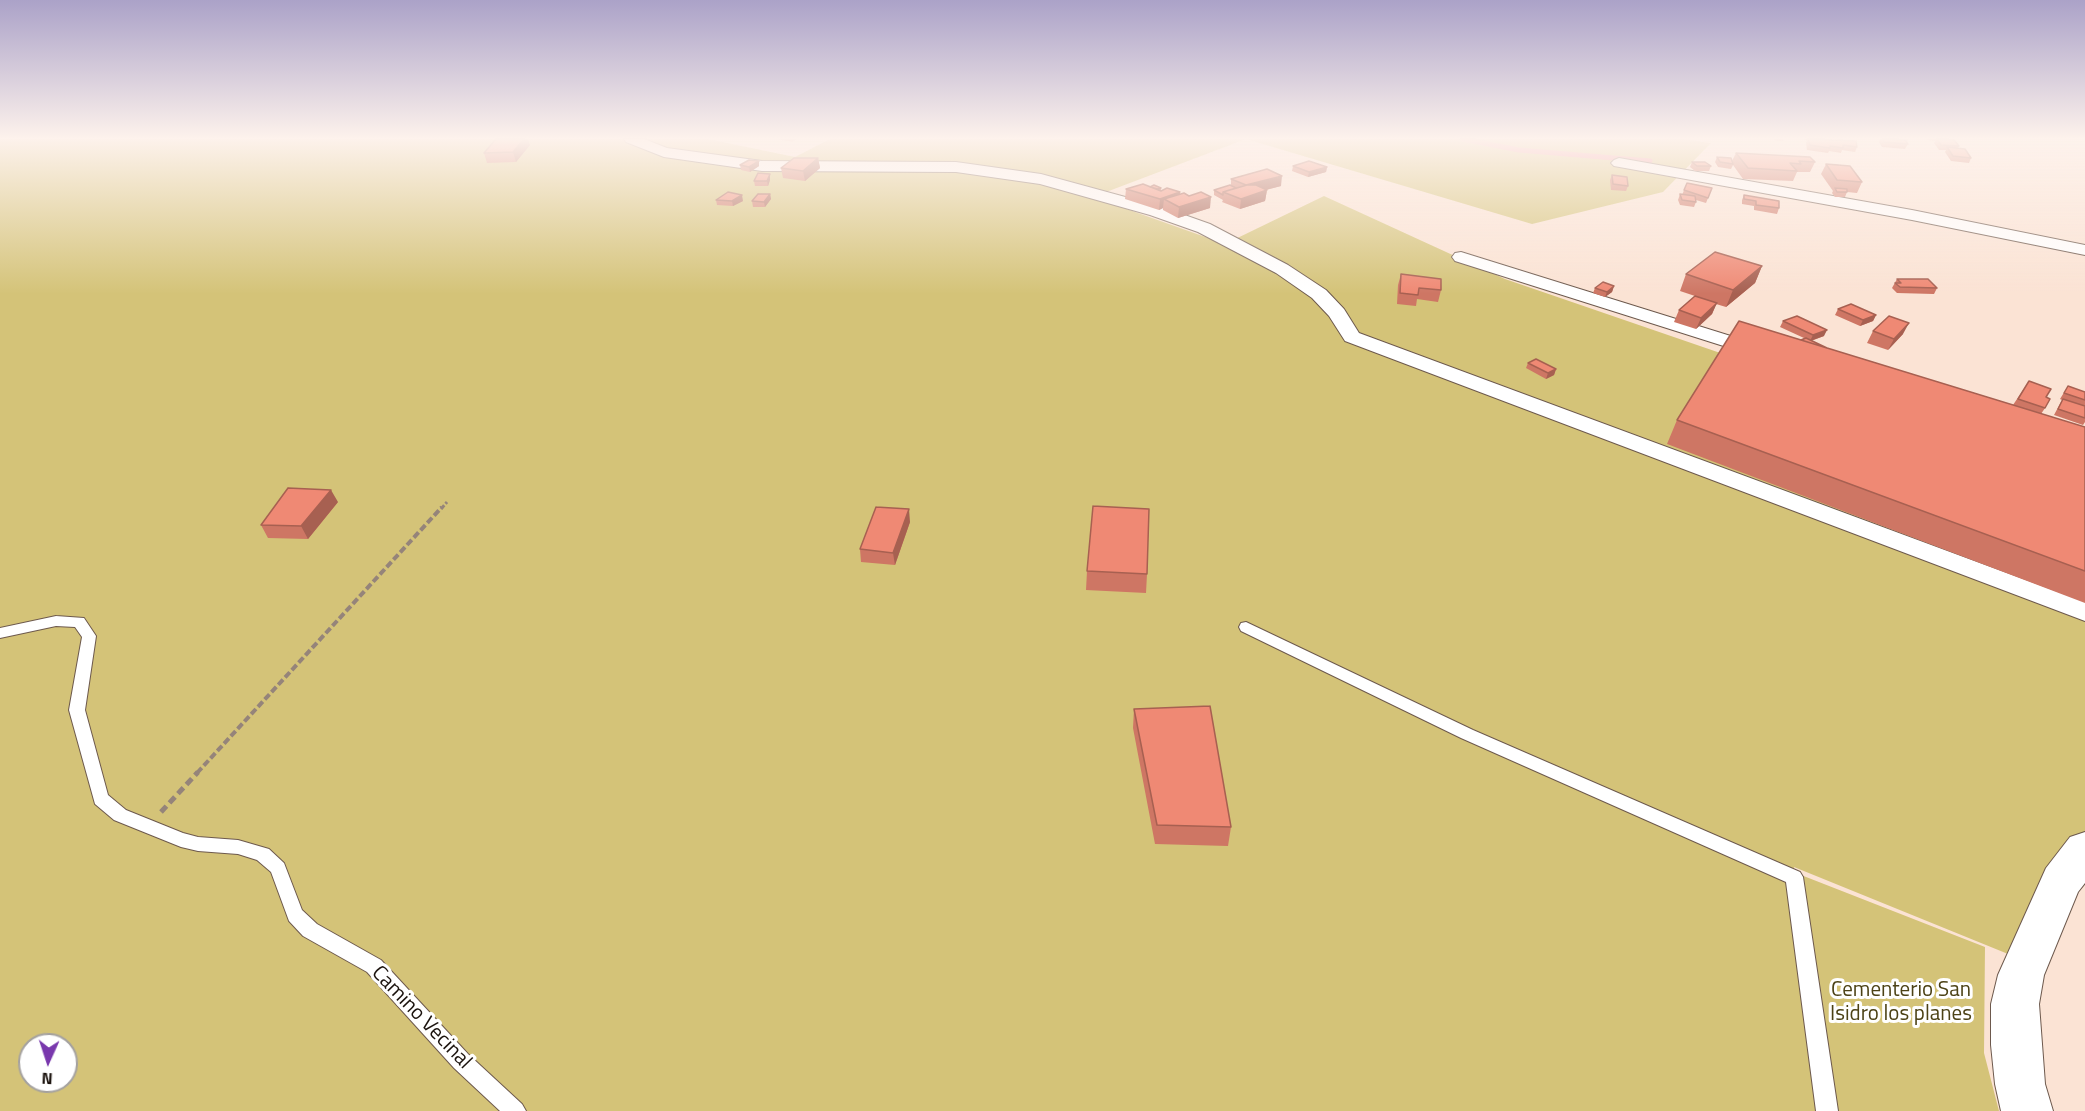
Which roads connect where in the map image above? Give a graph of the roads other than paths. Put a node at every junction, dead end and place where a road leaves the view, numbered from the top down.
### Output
1 (1084, 191) edge
2 (1776, 191) edge
3 (2085, 249) edge
4 (1461, 257) dead end
5 (1779, 357) edge
6 (2085, 612) edge
7 (1246, 627) dead end
8 (0, 633) edge
9 (2085, 850) edge
10 (515, 1111) edge
11 (1827, 1111) edge
12 (2027, 1111) edge

1 - 6 street
2 - 3 street
4 - 5 street
7 - 11 lane
8 - 10 lane, Camino Vecinal
9 - 12 street

